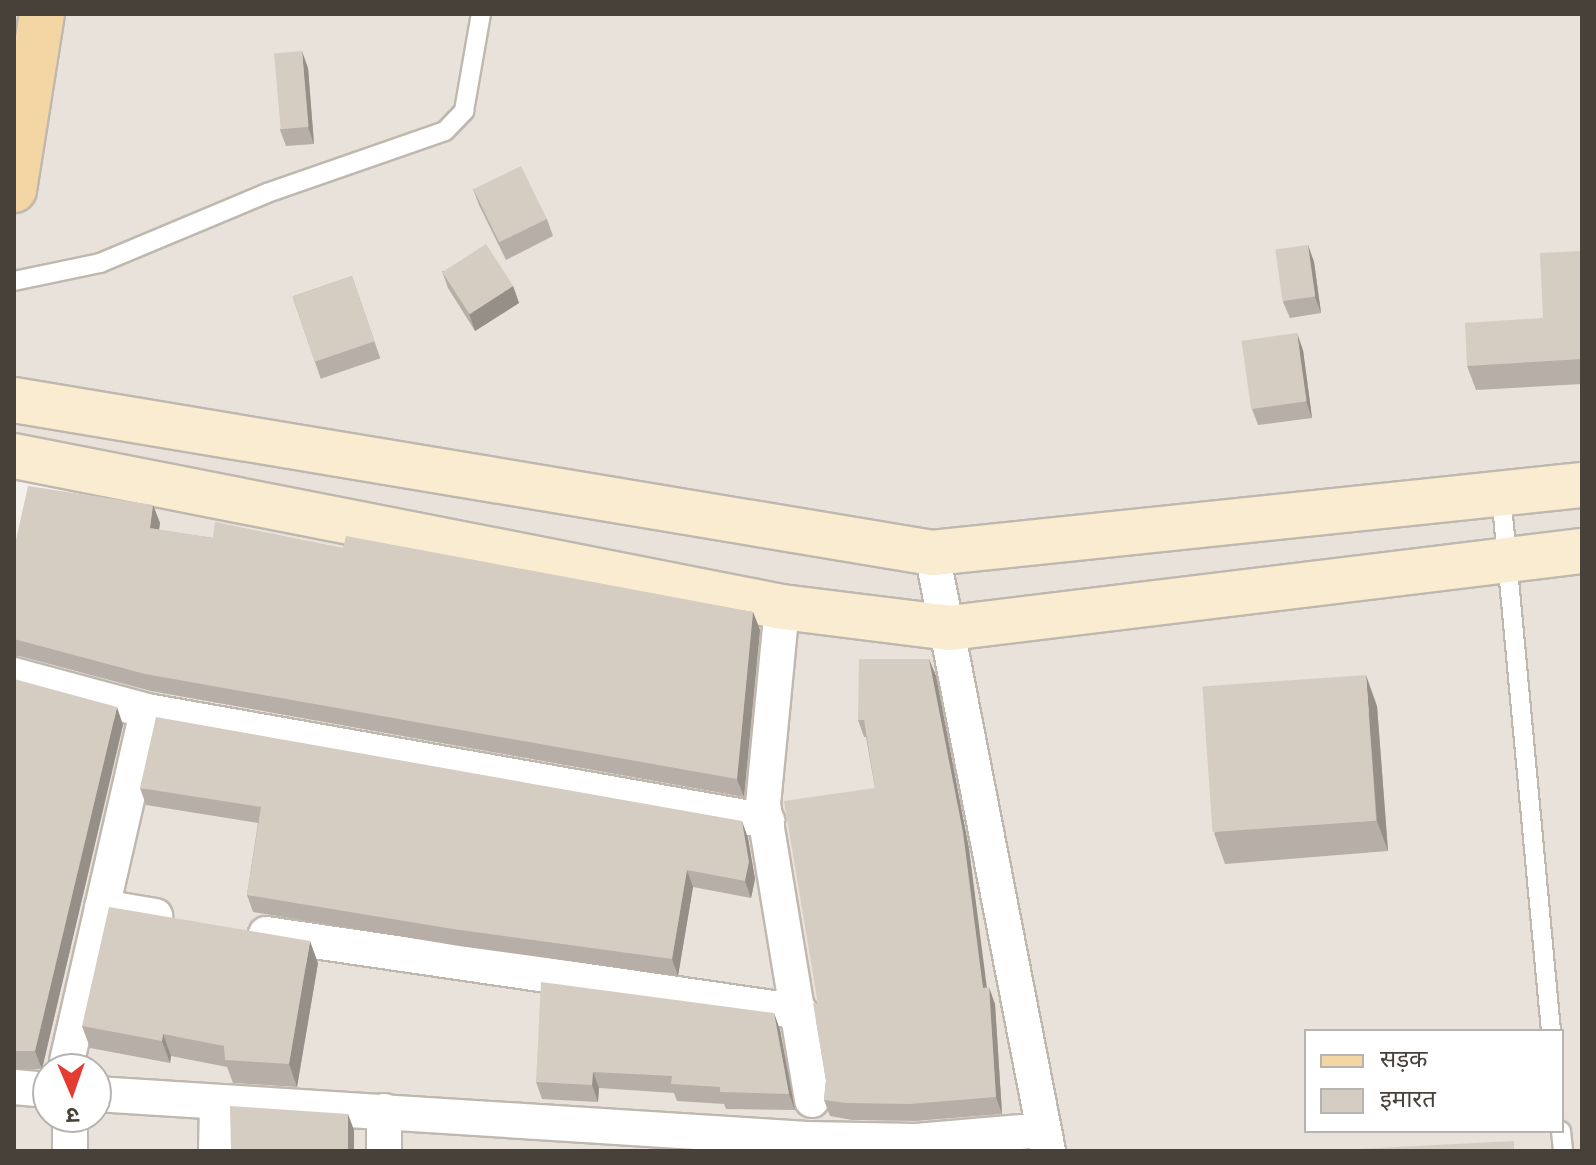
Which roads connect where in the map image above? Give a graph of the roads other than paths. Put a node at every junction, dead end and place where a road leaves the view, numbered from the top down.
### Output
1 (42, 14) edge
2 (481, 14) edge
3 (14, 190) edge
4 (14, 281) edge
5 (14, 400) edge
6 (15, 460) edge
7 (1582, 485) edge
8 (1501, 494) junction
9 (1582, 551) edge
10 (932, 553) junction
11 (1506, 560) junction
12 (782, 607) junction
13 (950, 628) junction
14 (14, 675) edge
15 (147, 711) junction
16 (767, 821) junction
17 (102, 907) junction
18 (195, 922) edge
19 (241, 930) edge
20 (800, 1012) junction
21 (1551, 1029) edge
22 (69, 1053) edge
23 (112, 1095) edge
24 (812, 1100) dead end
25 (217, 1102) junction
26 (384, 1111) junction
27 (516, 1135) edge
28 (1046, 1140) edge
29 (680, 1141) edge
30 (764, 1144) edge
31 (917, 1146) edge
32 (216, 1151) edge
33 (384, 1151) edge

1 - 3 main road
2 - 4 lane
5 - 10 street
6 - 12 street
7 - 8 street
8 - 10 street
8 - 11 lane
9 - 11 street
10 - 13 street
11 - 13 street
11 - 21 lane
12 - 13 street
12 - 16 street
13 - 28 street
14 - 15 street
15 - 16 street
15 - 17 street
16 - 20 street
17 - 18 street
17 - 22 street
19 - 20 street
20 - 24 street
23 - 25 street
25 - 26 street
25 - 32 street
26 - 27 street
26 - 33 street
27 - 29 street
28 - 31 street
29 - 30 street
30 - 31 street

